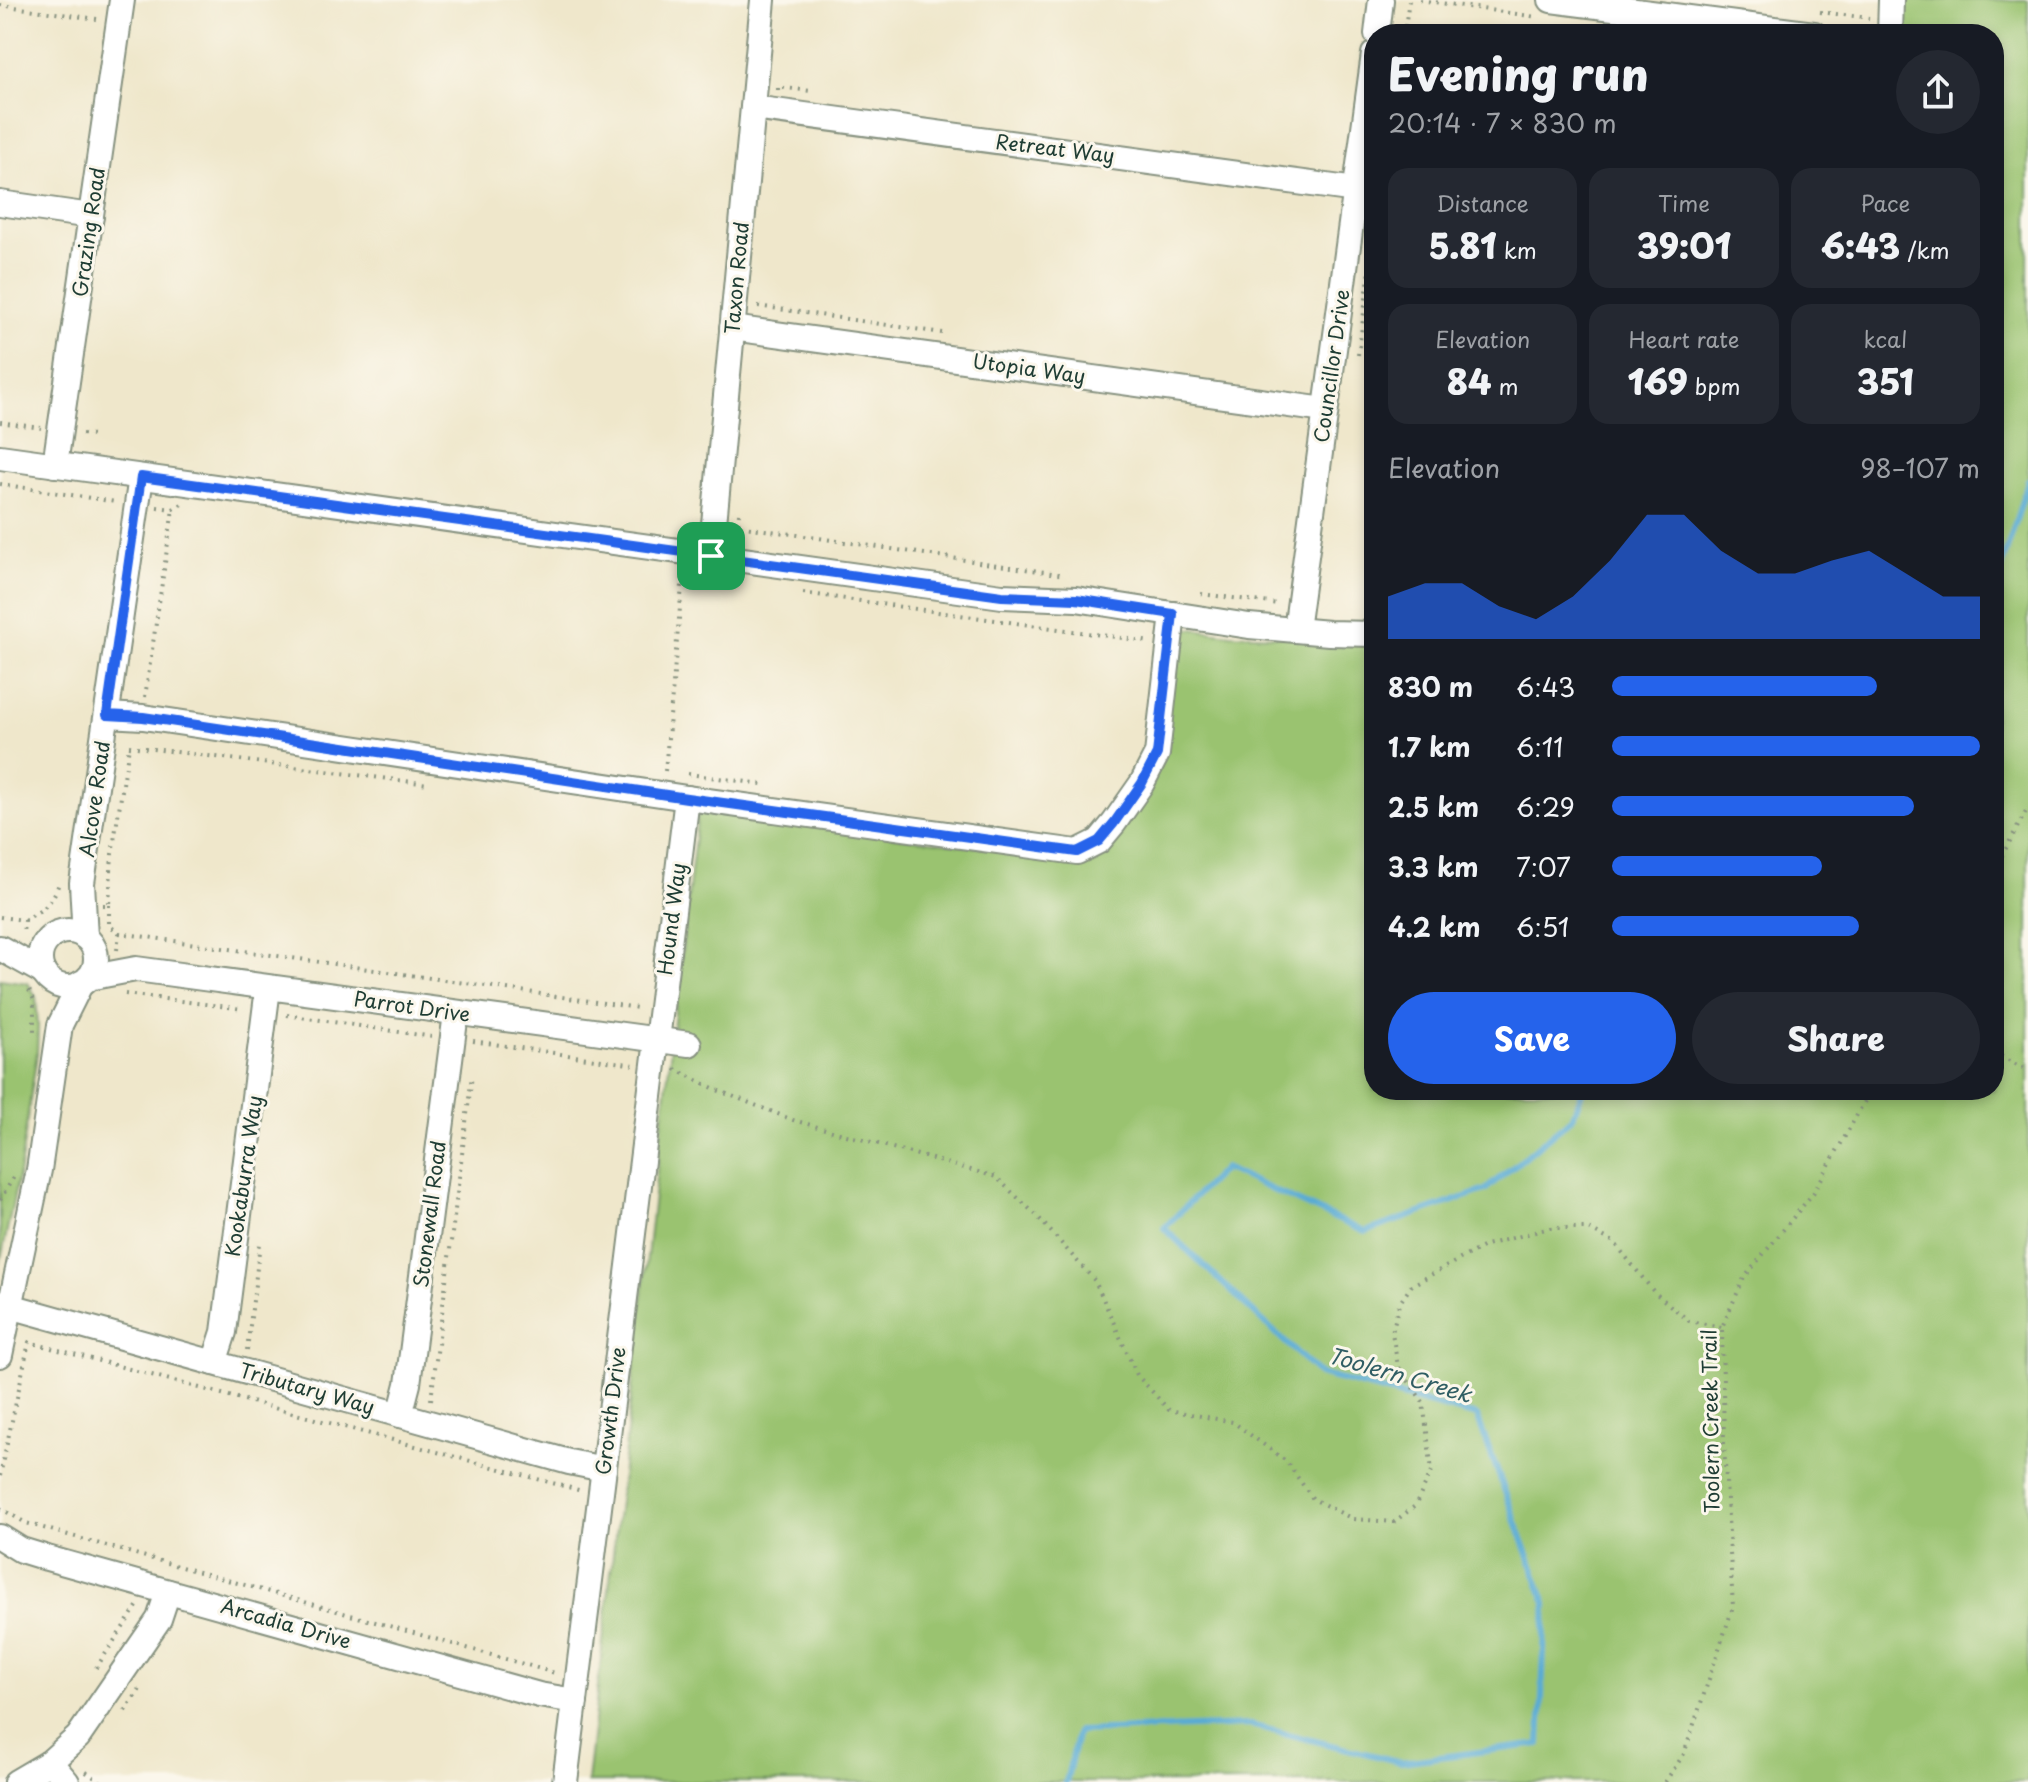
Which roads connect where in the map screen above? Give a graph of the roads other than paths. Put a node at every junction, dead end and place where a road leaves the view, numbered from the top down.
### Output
1 (763, 0) edge
2 (1381, 0) edge
3 (1551, 0) edge
4 (1891, 0) edge
5 (113, 3) edge
6 (1378, 24) edge
7 (1737, 24) edge
8 (1890, 24) edge
9 (753, 108) junction
10 (1364, 130) edge
11 (1356, 190) junction
12 (0, 203) edge
13 (91, 216) junction
14 (732, 328) junction
15 (1325, 410) junction
16 (0, 457) edge
17 (55, 465) junction
18 (141, 477) junction
19 (711, 556) junction
20 (1173, 614) junction
21 (1296, 630) junction
22 (1364, 636) edge
23 (107, 715) junction
24 (687, 798) junction
25 (82, 883) junction
26 (51, 937) junction
27 (88, 942) junction
28 (8, 944) edge
29 (136, 969) junction
30 (38, 978) junction
31 (84, 981) junction
32 (268, 988) junction
33 (456, 1013) junction
34 (60, 1025) junction
35 (657, 1040) junction
36 (689, 1044) dead end
37 (10, 1306) junction
38 (0, 1355) edge
39 (214, 1363) junction
40 (400, 1415) junction
41 (604, 1469) junction
42 (0, 1537) edge
43 (168, 1592) junction
44 (575, 1701) junction
45 (60, 1775) edge
46 (16, 1782) edge
47 (565, 1782) edge

1 - 9 street, Taxon Road
2 - 6 street
3 - 7 street
4 - 8 street
5 - 13 street, Grazing Road
9 - 11 street, Retreat Way
9 - 14 street, Taxon Road
10 - 11 street, Councillor Drive
11 - 15 street, Councillor Drive
12 - 13 street
13 - 17 street, Grazing Road
14 - 15 street, Utopia Way
14 - 19 street, Taxon Road
15 - 21 street, Councillor Drive
16 - 17 street
17 - 18 street
18 - 19 street
18 - 23 street, Alcove Road
19 - 20 street
20 - 21 street
20 - 24 street
21 - 22 street
23 - 24 street
23 - 25 street, Alcove Road
24 - 35 street, Hound Way
25 - 26 street, Alcove Road
25 - 27 street, Alcove Road
26 - 27 street
26 - 28 street
26 - 30 street
27 - 29 street, Parrot Drive
27 - 31 street
28 - 30 street
29 - 31 street, Parrot Drive
29 - 32 street, Parrot Drive
30 - 31 street
30 - 34 street
31 - 34 street
32 - 33 street, Parrot Drive
32 - 39 street, Kookaburra Way
33 - 35 street, Parrot Drive
33 - 40 street, Stonewall Road
34 - 37 street
35 - 36 street, Parrot Drive
35 - 41 street, Growth Drive
37 - 38 street
37 - 39 street, Tributary Way
39 - 40 street, Tributary Way
40 - 41 street, Tributary Way
41 - 44 street, Growth Drive
42 - 43 street, Arcadia Drive
43 - 44 street, Arcadia Drive
43 - 45 street
44 - 47 street, Growth Drive
45 - 46 street

